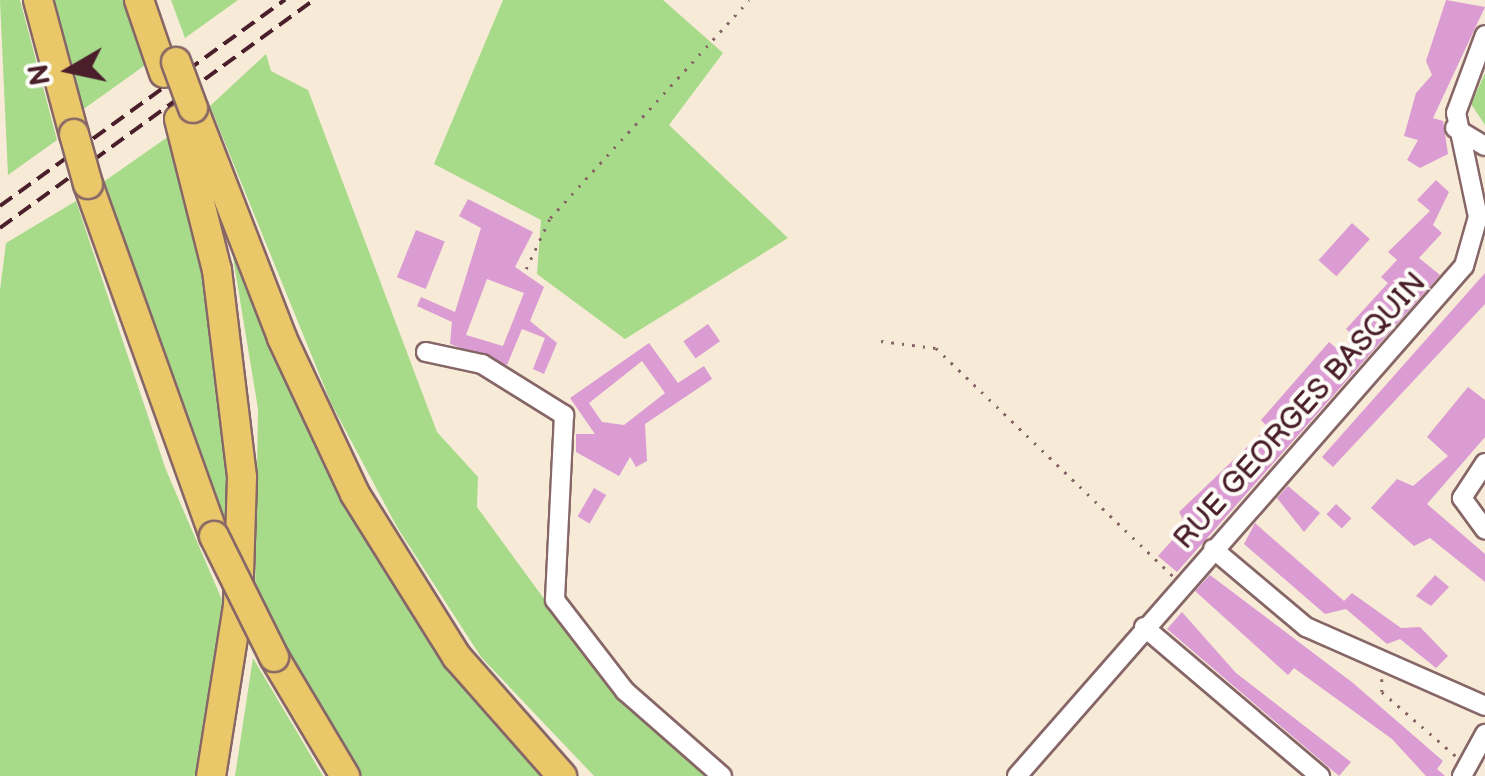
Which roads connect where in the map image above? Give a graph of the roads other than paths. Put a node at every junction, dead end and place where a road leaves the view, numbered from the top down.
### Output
1 (38, 0) edge
2 (138, 0) edge
3 (154, 0) edge
4 (1485, 35) edge
5 (170, 67) junction
6 (186, 114) junction
7 (1455, 128) junction
8 (1485, 146) edge
9 (426, 352) dead end
10 (1485, 463) edge
11 (1485, 530) edge
12 (1214, 550) junction
13 (1144, 627) junction
14 (1485, 706) edge
15 (1485, 734) edge
16 (1465, 772) edge
17 (211, 776) edge
18 (345, 776) edge
19 (562, 776) edge
20 (722, 776) edge
21 (1017, 776) edge
22 (1320, 776) edge

1 - 18 highway, bridge
2 - 5 highway
3 - 5 highway
4 - 7 street
5 - 6 highway, bridge
6 - 17 highway
6 - 19 highway
7 - 8 street
7 - 12 street, RUE GEORGES BASQUIN
9 - 20 street
10 - 11 street
12 - 13 street, RUE GEORGES BASQUIN
12 - 14 street
13 - 21 street, RUE GEORGES BASQUIN
13 - 22 street
15 - 16 street

